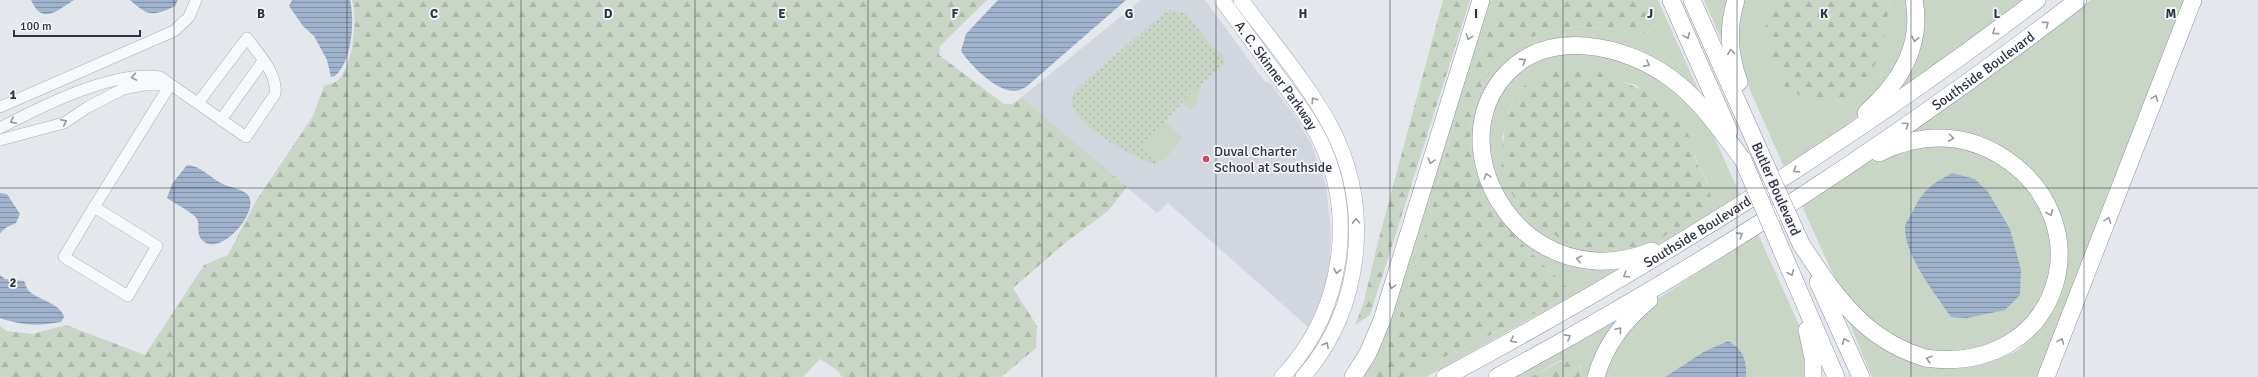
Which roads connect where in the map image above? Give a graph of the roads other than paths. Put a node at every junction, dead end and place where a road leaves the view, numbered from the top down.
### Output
1 (196, 0) edge
2 (1222, 0) edge
3 (1241, 0) edge
4 (1481, 0) edge
5 (1671, 0) edge
6 (1692, 0) edge
7 (1736, 0) edge
8 (1914, 0) edge
9 (2037, 0) edge
10 (2078, 0) edge
11 (2193, 0) edge
12 (263, 61) junction
13 (170, 85) junction
14 (81, 92) junction
15 (198, 103) junction
16 (88, 107) junction
17 (0, 108) edge
18 (1745, 118) junction
19 (221, 120) junction
20 (0, 128) edge
21 (0, 140) edge
22 (1743, 160) junction
23 (1812, 160) junction
24 (1824, 181) junction
25 (94, 207) junction
26 (1708, 226) junction
27 (1801, 244) junction
28 (1721, 247) junction
29 (1801, 296) junction
30 (1291, 374) edge
31 (1303, 377) edge
32 (1353, 377) edge
33 (1445, 377) edge
34 (1497, 377) edge
35 (1596, 377) edge
36 (1813, 377) edge
37 (1836, 377) edge
38 (1861, 377) edge
39 (2046, 377) edge

1 - 17 street
2 -> 30 main road, A. C. Skinner Parkway
31 -> 3 main road, A. C. Skinner Parkway
4 -> 32 highway
5 -> 22 highway, Butler Boulevard
6 - 18 highway, Butler Boulevard
18 -> 7 highway
8 -> 23 highway
9 -> 23 highway, Southside Boulevard
24 -> 10 highway, Southside Boulevard
39 -> 11 highway
12 - 15 street
12 - 19 street
12 - 19 street
13 -> 14 street
13 - 15 street
13 - 16 street
13 - 25 street
14 - 16 street
14 -> 20 street
15 - 19 street
21 -> 16 street
18 - 27 highway, Butler Boulevard, bridge
26 -> 22 highway
22 -> 29 highway, Butler Boulevard, bridge
23 -> 26 highway, Southside Boulevard
24 -> 27 highway
28 -> 24 highway, Southside Boulevard
25 - 25 street
26 -> 33 highway, Southside Boulevard
38 -> 27 highway, Butler Boulevard
34 -> 28 highway, Southside Boulevard
35 -> 28 highway
29 - 36 highway
29 - 37 highway, Butler Boulevard

